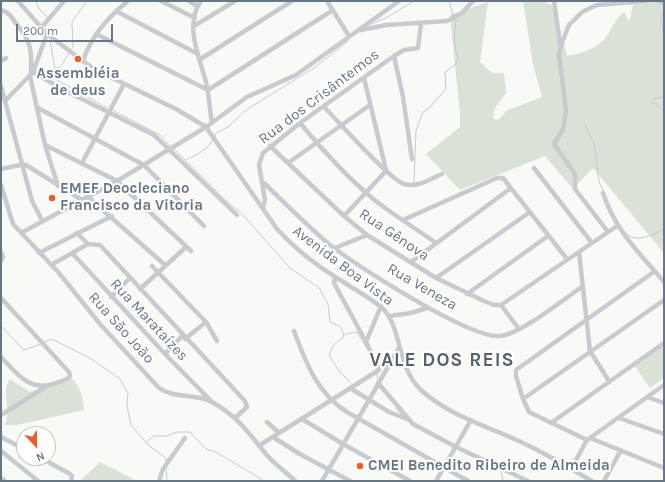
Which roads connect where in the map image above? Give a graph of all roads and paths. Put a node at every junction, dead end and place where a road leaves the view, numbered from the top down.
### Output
1 (18, 1) edge
2 (64, 1) edge
3 (128, 1) edge
4 (161, 1) edge
5 (189, 1) edge
6 (201, 1) edge
7 (234, 1) edge
8 (292, 1) edge
9 (327, 1) edge
10 (399, 1) edge
11 (554, 1) edge
12 (645, 1) edge
13 (471, 2) edge
14 (628, 2) edge
15 (121, 4) edge
16 (197, 6) junction
17 (1, 10) edge
18 (333, 10) junction
19 (116, 11) junction
20 (195, 18) junction
21 (421, 24) junction
22 (194, 26) junction
23 (41, 28) junction
24 (357, 31) junction
25 (47, 34) junction
26 (96, 34) junction
27 (350, 36) junction
28 (561, 45) junction
29 (196, 53) junction
30 (394, 56) junction
31 (6, 58) dead end
32 (199, 60) junction
33 (1, 61) edge
34 (83, 61) junction
35 (31, 74) junction
36 (364, 78) junction
37 (124, 84) junction
38 (1, 86) edge
39 (208, 90) junction
40 (5, 102) junction
41 (370, 105) junction
42 (324, 107) junction
43 (38, 108) junction
44 (109, 112) junction
45 (212, 123) junction
46 (300, 123) junction
47 (342, 125) junction
48 (206, 127) junction
49 (97, 138) junction
50 (316, 143) junction
51 (46, 145) junction
52 (270, 146) junction
53 (169, 149) junction
54 (412, 159) dead end
55 (82, 163) junction
56 (288, 163) junction
57 (24, 164) junction
58 (144, 165) junction
59 (534, 168) dead end
60 (1, 169) edge
61 (386, 171) junction
62 (442, 174) dead end
63 (117, 181) junction
64 (264, 183) junction
65 (1, 185) edge
66 (58, 186) junction
67 (511, 188) junction
68 (367, 192) junction
69 (603, 194) dead end
70 (88, 196) junction
71 (82, 200) junction
72 (262, 208) junction
73 (530, 212) junction
74 (237, 215) dead end
75 (112, 216) junction
76 (344, 216) junction
77 (42, 220) junction
78 (403, 220) junction
79 (204, 226) dead end
80 (617, 226) junction
81 (608, 232) junction
82 (21, 233) junction
83 (77, 233) junction
84 (366, 235) junction
85 (548, 236) junction
86 (436, 243) junction
87 (592, 243) junction
88 (88, 244) junction
89 (186, 247) junction
90 (335, 248) junction
91 (39, 252) junction
92 (191, 252) dead end
93 (579, 252) junction
94 (2, 253) edge
95 (72, 254) junction
96 (567, 259) junction
97 (1, 261) edge
98 (411, 262) junction
99 (51, 265) junction
100 (165, 265) junction
101 (152, 266) dead end
102 (655, 272) junction
103 (158, 273) junction
104 (335, 277) junction
105 (130, 278) junction
106 (436, 278) junction
107 (664, 282) edge
108 (583, 286) junction
109 (140, 289) junction
110 (467, 294) junction
111 (111, 297) junction
112 (1, 298) edge
113 (664, 300) edge
114 (501, 304) junction
115 (381, 306) junction
116 (427, 308) junction
117 (389, 316) junction
118 (586, 319) junction
119 (206, 322) junction
120 (519, 329) junction
121 (294, 332) dead end
122 (184, 337) junction
123 (217, 341) dead end
124 (366, 342) junction
125 (664, 343) edge
126 (399, 348) junction
127 (590, 351) junction
128 (165, 354) junction
129 (1, 357) edge
130 (379, 370) junction
131 (384, 373) junction
132 (609, 381) junction
133 (378, 383) junction
134 (48, 385) junction
135 (664, 385) edge
136 (350, 388) junction
137 (648, 397) junction
138 (369, 399) junction
139 (523, 399) junction
140 (210, 400) junction
141 (330, 401) junction
142 (664, 403) edge
143 (1, 415) edge
144 (236, 417) junction
145 (302, 418) junction
146 (358, 418) junction
147 (619, 418) junction
148 (409, 420) junction
149 (471, 420) junction
150 (267, 422) dead end
151 (551, 423) junction
152 (279, 433) junction
153 (664, 434) edge
154 (1, 437) edge
155 (273, 437) junction
156 (184, 438) dead end
157 (588, 439) junction
158 (343, 444) junction
159 (16, 445) edge
160 (260, 446) junction
161 (456, 447) junction
162 (621, 450) junction
163 (1, 451) edge
164 (56, 466) edge
165 (444, 467) junction
166 (664, 468) edge
167 (329, 469) junction
168 (571, 469) junction
169 (1, 478) edge
170 (5, 481) edge
171 (38, 481) edge
172 (71, 481) edge
173 (159, 481) edge
174 (295, 481) edge
175 (322, 481) edge
176 (350, 481) edge
177 (410, 481) edge
178 (436, 481) edge
179 (468, 481) edge
180 (528, 481) edge
181 (592, 481) edge
182 (604, 481) edge

1 - 23 street
2 - 23 street
3 - 15 street
4 - 20 street
5 - 16 street
6 - 16 street
7 - 22 street
8 - 32 street
9 - 18 street
10 - 24 street, Rua dos Crisântemos
11 - 28 street
12 - 14 street
13 - 21 street
14 - 28 street
15 - 19 street
16 - 20 street
17 - 35 street
18 - 27 street
18 - 39 street
19 - 26 street
19 - 29 street
20 - 22 street
21 - 24 street
21 - 30 street, Rua dos Crisântemos
22 - 29 street
23 - 25 street
24 - 27 street, Rua dos Crisântemos
25 - 34 street
25 - 35 street
26 - 34 street
26 - 39 street
27 - 45 street, Rua dos Crisântemos
28 - 81 street
29 - 32 street
30 - 36 street, Rua dos Crisântemos
30 - 54 street
31 - 33 street
32 - 39 street
34 - 37 street
35 - 40 street
35 - 43 street
35 - 44 street
36 - 41 street
36 - 42 street, Rua dos Crisântemos
37 - 44 street
37 - 48 street
38 - 40 street
39 - 45 street
40 - 57 street
41 - 47 street
41 - 61 street
42 - 46 street, Rua dos Crisântemos
42 - 47 street
43 - 49 street
43 - 51 street
44 - 49 street
44 - 53 street
45 - 48 street, Rua dos Crisântemos
46 - 50 street
46 - 52 street, Rua dos Crisântemos
47 - 50 street
47 - 61 street
48 - 53 street, Rua dos Crisântemos
48 - 72 street, Avenida Boa Vista
49 - 55 street
49 - 58 street
50 - 56 street
50 - 68 street
51 - 55 street
51 - 66 street
52 - 56 street, Rua Gênova
52 - 64 street, Rua dos Crisântemos
53 - 58 street, Rua dos Crisântemos
53 - 74 street
55 - 63 street
56 - 76 street, Rua Gênova
57 - 60 street
57 - 66 street
57 - 77 street
58 - 63 street, Rua dos Crisântemos
58 - 79 street
59 - 87 street
61 - 62 street
61 - 68 street
63 - 70 street, Rua dos Crisântemos
63 - 89 street
64 - 72 street, Rua dos Crisântemos
64 - 90 street, Rua Veneza
65 - 82 street, Rua São João
66 - 71 street
67 - 73 street
67 - 78 street
67 - 86 street
68 - 76 street
68 - 78 street
69 - 80 street
70 - 71 street, Rua dos Crisântemos
70 - 75 street
71 - 77 street, Rua dos Crisântemos
72 - 104 street, Avenida Boa Vista
73 - 85 street
73 - 106 street
75 - 83 street
75 - 100 street
76 - 84 street, Rua Gênova
77 - 82 street, Rua dos Crisântemos
78 - 86 street
80 - 81 street
80 - 102 street
81 - 87 street
82 - 91 street, Rua São João
83 - 88 street
83 - 91 street
84 - 90 street
84 - 98 street, Rua Gênova
85 - 96 street
85 - 110 street
86 - 98 street
87 - 93 street
88 - 95 street
88 - 105 street
89 - 92 street
89 - 100 street
90 - 116 street, Rua Veneza
91 - 99 street, Rua São João
93 - 96 street
93 - 108 street
94 - 97 street
95 - 99 street
95 - 111 street, Rua Marataízes
96 - 114 street
98 - 106 street, Rua Gênova
99 - 140 street, Rua São João
100 - 103 street
101 - 103 street
102 - 107 street
102 - 118 street
103 - 109 street
103 - 119 street
104 - 115 street, Avenida Boa Vista
104 - 124 street
105 - 109 street
105 - 111 street
106 - 110 street, Rua Gênova
108 - 118 street
108 - 120 street, Rua Veneza
109 - 122 street
110 - 114 street, Rua Gênova
111 - 128 street, Rua Marataízes
112 - 134 street
113 - 127 street
114 - 120 street
115 - 117 street, Avenida Boa Vista
115 - 124 street
116 - 117 street
116 - 120 street, Rua Veneza
117 - 126 street, Avenida Boa Vista
118 - 127 street
118 - 139 street
119 - 122 street
119 - 123 street
121 - 141 street
122 - 128 street
122 - 144 street
124 - 130 street
125 - 132 street
126 - 131 street
126 - 149 street, Avenida Boa Vista
127 - 132 street
127 - 139 street
128 - 140 street, Rua Marataízes
129 - 134 street
130 - 131 street
130 - 136 street
131 - 133 street
132 - 151 street
133 - 138 street
133 - 148 street
134 - 143 street
135 - 137 street
136 - 138 street
136 - 141 street
137 - 142 street
137 - 147 street
138 - 146 street
138 - 148 street
139 - 151 street
140 - 144 street, Rua São João
141 - 145 street
141 - 146 street
144 - 160 street, Rua São João
145 - 152 street
145 - 158 street
146 - 158 street
146 - 165 street
147 - 153 street
147 - 157 street
148 - 161 street
149 - 161 street
149 - 168 street, Avenida Boa Vista
150 - 152 street
151 - 157 street
152 - 155 street
154 - 159 street
155 - 160 street
155 - 167 street
156 - 173 street
157 - 162 street
157 - 168 street
158 - 167 street
158 - 177 street
160 - 174 street, Rua São João
161 - 165 street
161 - 180 street
162 - 166 street
162 - 182 street
163 - 171 street
164 - 172 street
165 - 178 street
165 - 179 street
167 - 175 street
167 - 176 street
168 - 181 street, Avenida Boa Vista
169 - 170 street

